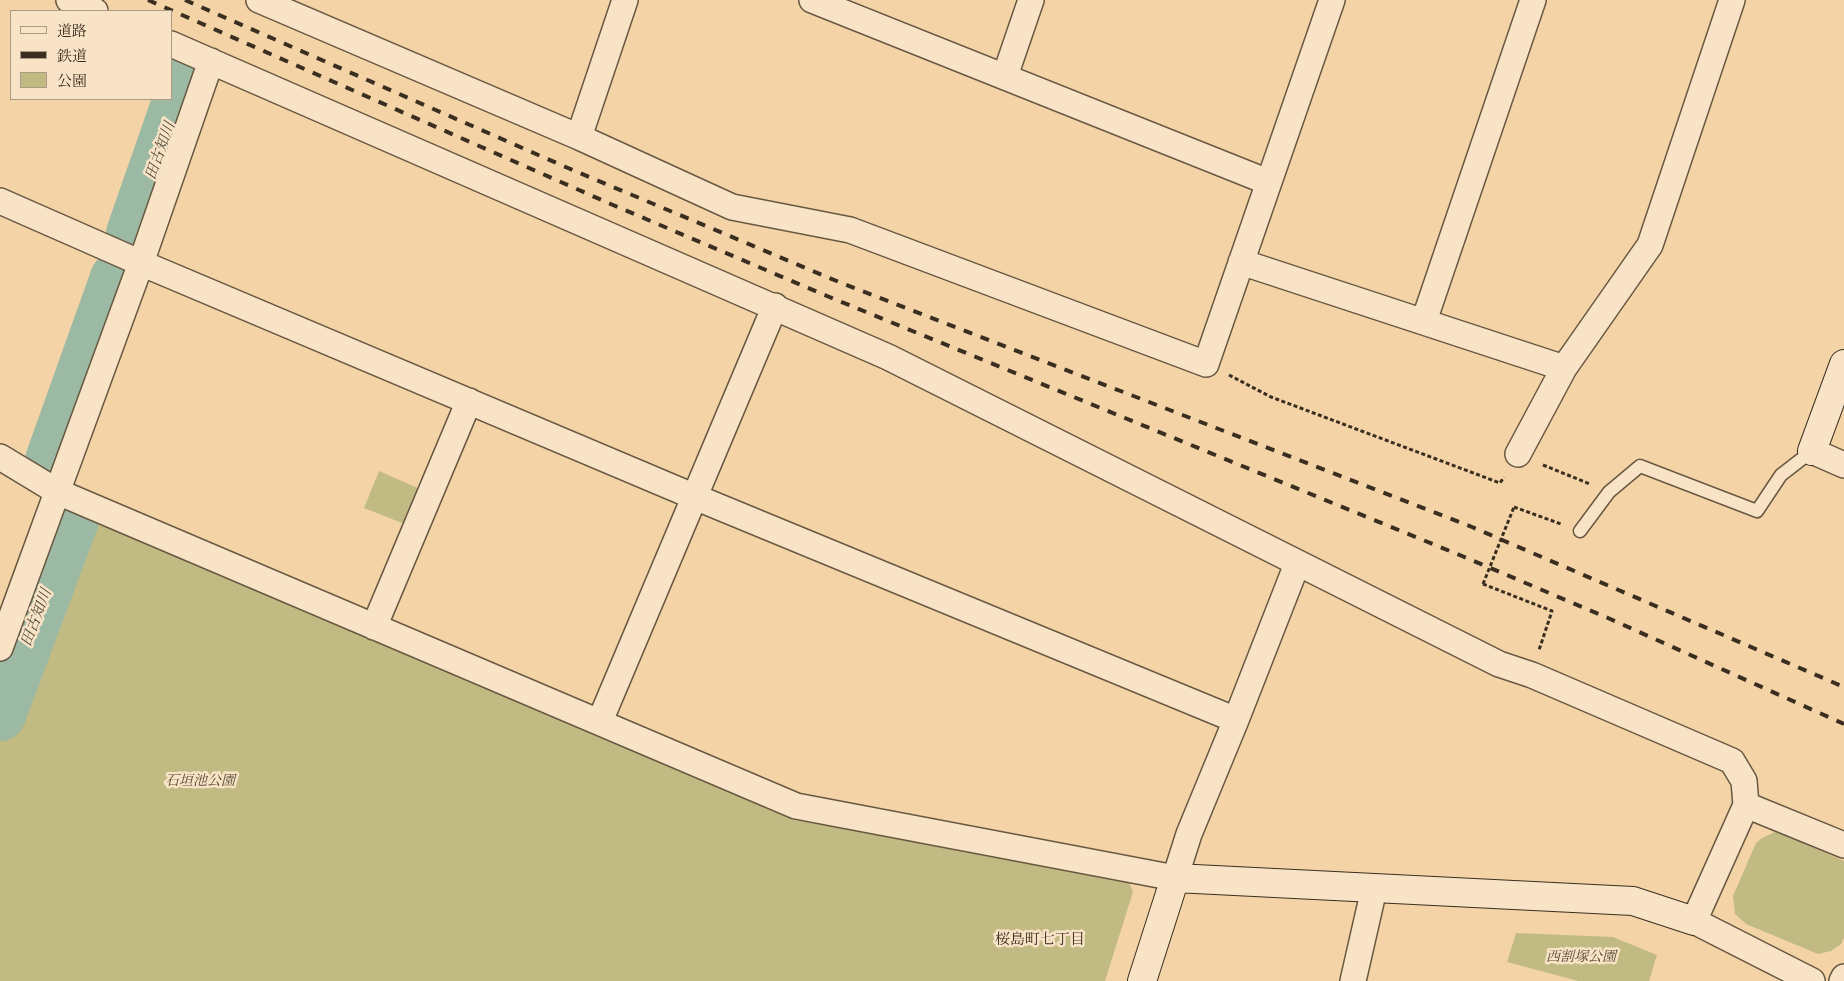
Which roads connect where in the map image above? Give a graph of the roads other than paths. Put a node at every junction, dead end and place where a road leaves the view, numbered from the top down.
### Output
1 (69, 0) edge
2 (260, 0) edge
3 (625, 0) edge
4 (1031, 0) edge
5 (1332, 0) edge
6 (1533, 0) edge
7 (1732, 0) edge
8 (822, 2) edge
9 (93, 10) edge
10 (172, 44) edge
11 (211, 61) junction
12 (1005, 76) junction
13 (579, 137) junction
14 (1268, 182) junction
15 (0, 201) edge
16 (1241, 262) junction
17 (141, 263) junction
18 (775, 306) junction
19 (1424, 321) junction
20 (1844, 364) edge
21 (1564, 368) junction
22 (469, 401) junction
23 (1812, 451) junction
24 (1518, 454) road end
25 (0, 457) edge
26 (1844, 465) edge
27 (58, 492) junction
28 (695, 497) junction
29 (1580, 531) road end
30 (1297, 564) junction
31 (374, 627) junction
32 (0, 648) edge
33 (1236, 720) junction
34 (600, 721) junction
35 (1746, 805) junction
36 (1844, 845) edge
37 (1175, 878) junction
38 (1374, 889) junction
39 (1694, 922) junction
40 (1844, 976) edge
41 (1142, 981) edge
42 (1353, 981) edge
43 (1812, 981) edge
44 (1842, 981) edge

1 - 9 street
2 - 13 street
3 - 13 street
4 - 12 street
5 - 14 street
6 - 19 street
7 - 21 street
8 - 12 street
10 - 11 street
11 - 17 street
11 - 18 street
12 - 14 street
13 - 16 street
14 - 16 street
15 - 17 street
16 - 19 street
17 - 22 street
17 - 27 street
18 - 28 street
18 - 30 street
19 - 21 street
20 - 23 street
21 - 24 street
22 - 28 street
22 - 31 street
23 - 26 street
23 - 29 lane
25 - 27 street
27 - 31 street
27 - 32 street
28 - 33 street
28 - 34 street
30 - 33 street
30 - 35 street
31 - 34 street
33 - 37 street
34 - 37 street
35 - 36 street
35 - 39 street
37 - 38 street
37 - 41 street
38 - 39 street
38 - 42 street
39 - 43 street
40 - 44 street

